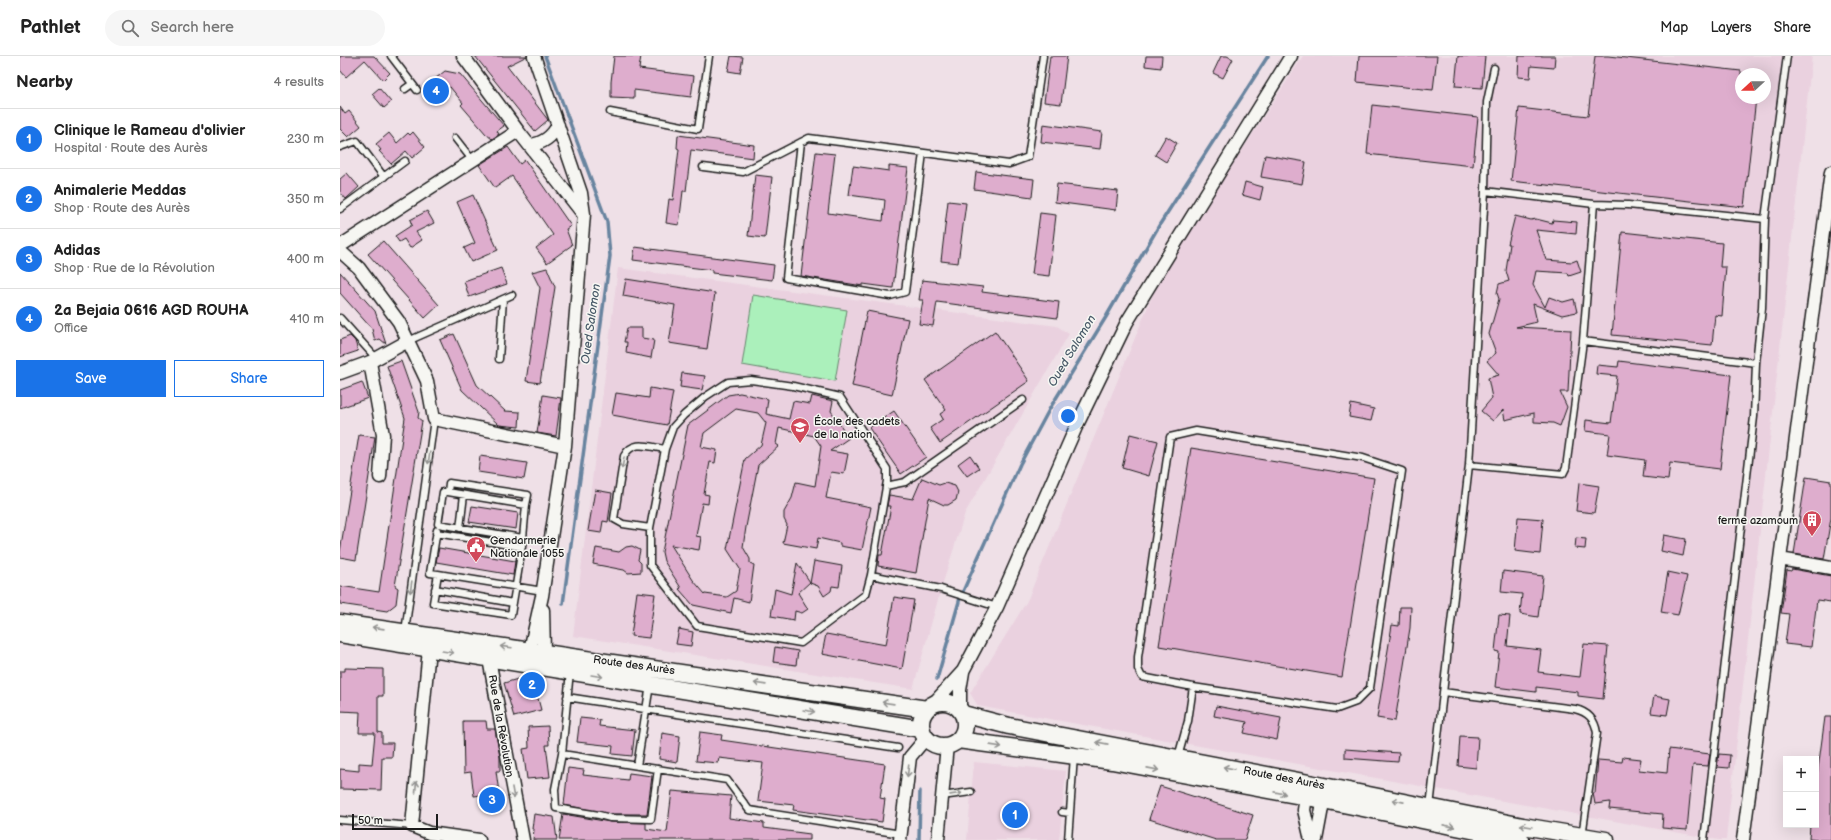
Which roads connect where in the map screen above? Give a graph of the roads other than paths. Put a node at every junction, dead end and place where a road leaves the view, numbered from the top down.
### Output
1 (390, 56) edge
2 (463, 56) edge
3 (534, 56) edge
4 (709, 56) edge
5 (1043, 56) edge
6 (1291, 56) edge
7 (1787, 56) edge
8 (1494, 68) dead end
9 (412, 84) junction
10 (405, 89) dead end
11 (417, 90) dead end
12 (610, 112) dead end
13 (558, 125) junction
14 (518, 131) junction
15 (455, 138) dead end
16 (801, 142) junction
17 (530, 145) junction
18 (340, 147) edge
19 (923, 153) junction
20 (405, 161) dead end
21 (473, 161) junction
22 (703, 167) dead end
23 (1831, 174) edge
24 (387, 178) junction
25 (1485, 191) junction
26 (1594, 204) junction
27 (340, 209) edge
28 (584, 214) junction
29 (1765, 219) junction
30 (340, 246) edge
31 (340, 250) edge
32 (512, 296) dead end
33 (503, 299) junction
34 (340, 318) edge
35 (408, 341) junction
36 (1584, 341) junction
37 (499, 359) dead end
38 (373, 360) junction
39 (1756, 363) junction
40 (340, 373) edge
41 (1023, 400) dead end
42 (434, 419) junction
43 (564, 446) junction
44 (665, 449) junction
45 (1469, 465) junction
46 (380, 477) dead end
47 (886, 486) junction
48 (448, 492) junction
49 (464, 495) junction
50 (526, 505) junction
51 (438, 524) junction
52 (460, 528) junction
53 (650, 528) junction
54 (436, 534) junction
55 (523, 538) junction
56 (522, 547) junction
57 (1780, 559) junction
58 (1831, 568) edge
59 (438, 574) junction
60 (871, 575) junction
61 (516, 586) junction
62 (435, 589) junction
63 (543, 591) junction
64 (513, 603) junction
65 (998, 607) junction
66 (340, 623) edge
67 (405, 632) junction
68 (340, 634) edge
69 (429, 649) junction
70 (573, 656) junction
71 (489, 658) junction
72 (535, 658) junction
73 (963, 671) junction
74 (570, 672) junction
75 (650, 685) junction
76 (1193, 687) junction
77 (1443, 692) junction
78 (567, 697) junction
79 (929, 706) junction
80 (646, 710) junction
81 (961, 712) junction
82 (924, 733) junction
83 (952, 743) junction
84 (898, 748) dead end
85 (562, 754) junction
86 (1074, 756) junction
87 (1178, 758) junction
88 (637, 766) junction
89 (658, 769) junction
90 (1307, 790) junction
91 (971, 792) dead end
92 (1324, 793) junction
93 (942, 796) junction
94 (1430, 807) junction
95 (1062, 812) dead end
96 (1070, 813) junction
97 (340, 820) edge
98 (412, 826) junction
99 (428, 836) edge
100 (1582, 836) junction
101 (901, 837) edge
102 (479, 840) edge
103 (523, 840) edge
104 (938, 840) edge
105 (1068, 840) edge
106 (1311, 840) edge
107 (1316, 840) edge
108 (1521, 840) edge
109 (1606, 840) edge
110 (1704, 840) edge
111 (1743, 840) edge

1 - 9 lane
2 - 14 street
3 - 13 street
4 - 12 lane
5 - 19 lane
6 - 65 street
7 - 29 lane
8 - 25 lane
9 - 10 lane
9 - 11 lane
13 - 17 street
13 - 28 street
14 - 17 street
14 - 21 street
15 - 21 lane
16 - 19 lane
16 - 19 lane
16 - 22 lane
17 - 28 street
18 - 24 lane
20 - 24 lane
21 - 30 street
23 - 57 street
24 - 27 lane
25 - 26 lane
25 - 45 lane
26 - 29 lane
26 - 36 lane
28 - 43 street
29 - 39 lane
31 - 35 street
32 - 33 lane
33 - 35 lane
33 - 37 lane
34 - 38 lane
35 - 38 street
35 - 42 street
36 - 39 lane
36 - 45 lane
38 - 40 street
38 - 46 street
39 - 110 lane
41 - 47 lane
42 - 43 street
42 -> 67 lane
43 - 63 street
44 - 47 lane
44 - 53 lane
44 -> 53 lane
45 - 77 lane
47 - 60 lane
48 - 49 lane
48 - 50 lane
48 - 51 lane
49 - 50 lane
49 - 52 lane
50 - 55 lane
51 - 52 lane
51 - 54 lane
52 - 55 lane
53 - 60 lane
54 - 56 lane
54 - 59 lane
55 - 56 lane
56 - 61 lane
57 - 58 street
57 - 111 street
59 - 61 lane
59 - 62 lane
60 - 65 lane
61 - 63 lane
61 - 64 lane
62 - 64 lane
62 - 64 lane
63 - 72 street
65 - 73 street
67 -> 66 street, Route des Aurès
72 -> 67 street, Route des Aurès
68 - 69 street, Route des Aurès
69 -> 71 street, Route des Aurès
98 -> 69 street
70 - 72 street, Route des Aurès
70 - 74 lane
79 -> 70 street, Route des Aurès
71 - 72 street, Route des Aurès
71 -> 103 street, Rue de la Révolution
72 - 74 street, Route des Aurès
73 - 79 street
73 - 81 street
74 -> 75 street, Route des Aurès
74 - 78 lane
75 - 80 lane
75 -> 82 street, Route des Aurès
76 - 76 lane
76 - 87 lane
77 - 94 lane
77 - 100 lane
78 - 80 lane
78 - 85 lane
79 - 81 street
79 - 82 street
80 - 84 lane
80 - 88 lane
81 - 83 street
87 -> 81 street, Route des Aurès
82 - 83 street
82 -> 101 street
83 -> 86 street, Route des Aurès
83 - 93 street
85 - 88 lane
85 - 89 lane
86 -> 90 street, Route des Aurès
86 - 96 lane
90 -> 87 street, Route des Aurès
88 - 89 lane
89 - 101 lane
90 - 92 street, Route des Aurès
90 - 106 street
93 -> 91 lane
94 -> 92 street, Route des Aurès
92 - 107 street
92 -> 108 street, Route des Aurès
93 - 104 street
100 -> 94 street, Route des Aurès
95 - 96 lane
96 - 105 lane
97 - 98 lane
98 - 99 street
99 - 102 street
100 - 109 street, Route des Aurès

